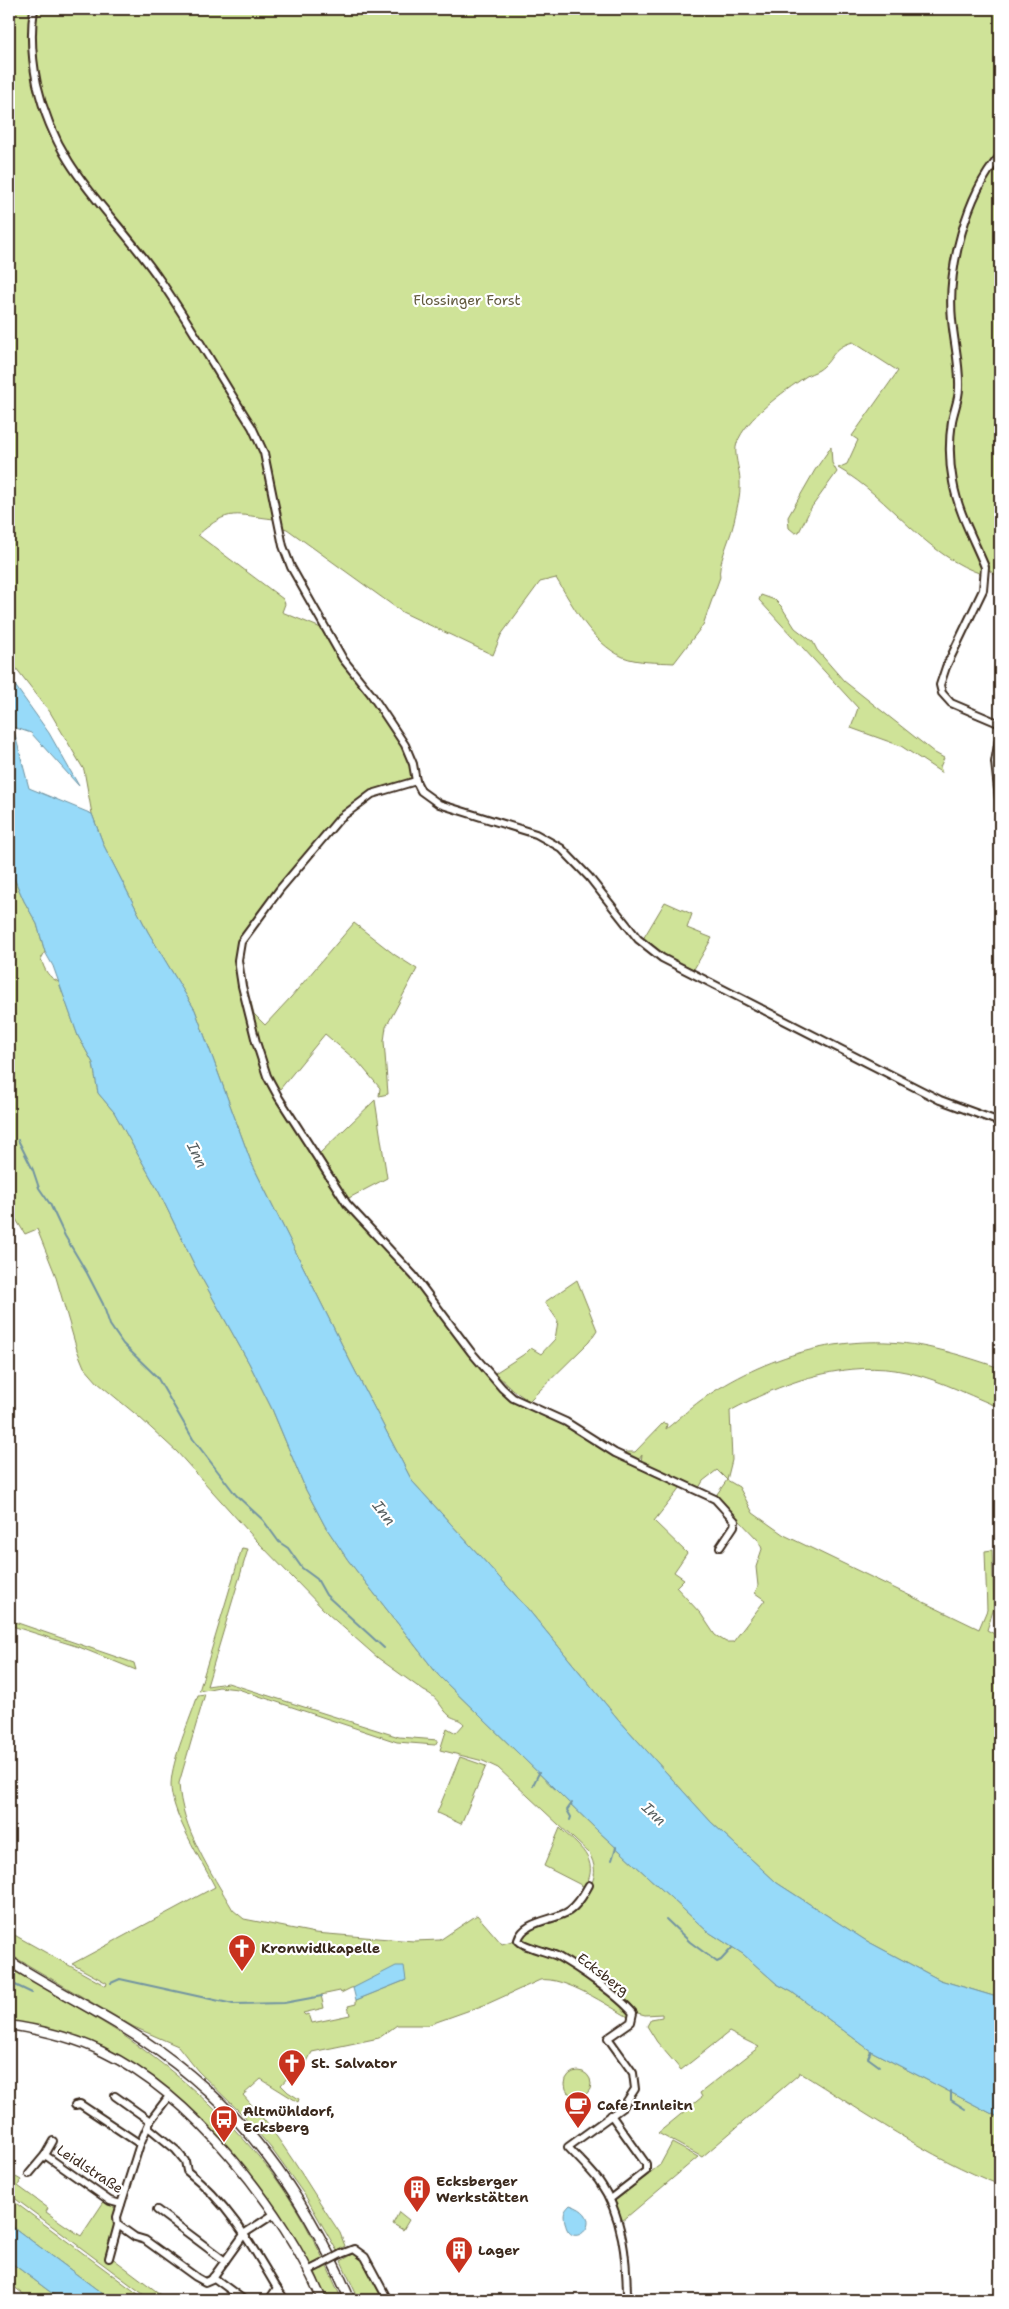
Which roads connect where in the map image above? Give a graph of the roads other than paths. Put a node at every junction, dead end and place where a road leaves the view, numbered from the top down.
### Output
1 (34, 9) edge
2 (1000, 156) edge
3 (1000, 725) edge
4 (1000, 733) edge
5 (416, 781) junction
6 (1000, 809) edge
7 (1000, 1122) edge
8 (720, 1547) dead end
9 (589, 1885) dead end
10 (9, 1961) edge
11 (9, 2025) edge
12 (115, 2096) dead end
13 (169, 2096) junction
14 (76, 2105) dead end
15 (611, 2115) junction
16 (149, 2124) junction
17 (53, 2141) dead end
18 (140, 2144) junction
19 (45, 2155) junction
20 (29, 2174) dead end
21 (610, 2199) junction
22 (120, 2204) junction
23 (157, 2210) dead end
24 (274, 2214) junction
25 (118, 2225) junction
26 (245, 2233) junction
27 (109, 2258) dead end
28 (225, 2261) junction
29 (308, 2271) junction
30 (213, 2277) junction
31 (278, 2288) junction
32 (244, 2300) edge
33 (269, 2300) edge
34 (286, 2300) edge
35 (322, 2300) edge
36 (350, 2300) edge
37 (388, 2300) edge
38 (627, 2300) edge

1 - 5 street
2 - 3 street
4 - 6 street
5 - 7 street
5 - 8 street
9 - 15 street, Ecksberg
10 - 36 main road
11 - 13 street
12 - 16 street
13 - 16 street
13 - 24 street
14 - 18 street
15 - 21 street
15 - 21 street, Ecksberg
16 - 18 street
16 - 26 street
17 - 19 street, Leidlstraße
18 - 22 street
19 - 20 street, Leidlstraße
19 - 22 street, Leidlstraße
21 - 38 street
22 - 25 street
23 - 28 street
24 - 26 street
24 - 29 street
25 - 27 street
25 - 30 street
26 - 28 street
26 - 31 street
28 - 30 street
29 - 35 street
29 - 37 street, bridge
30 - 32 street
31 - 33 street
31 - 34 street

